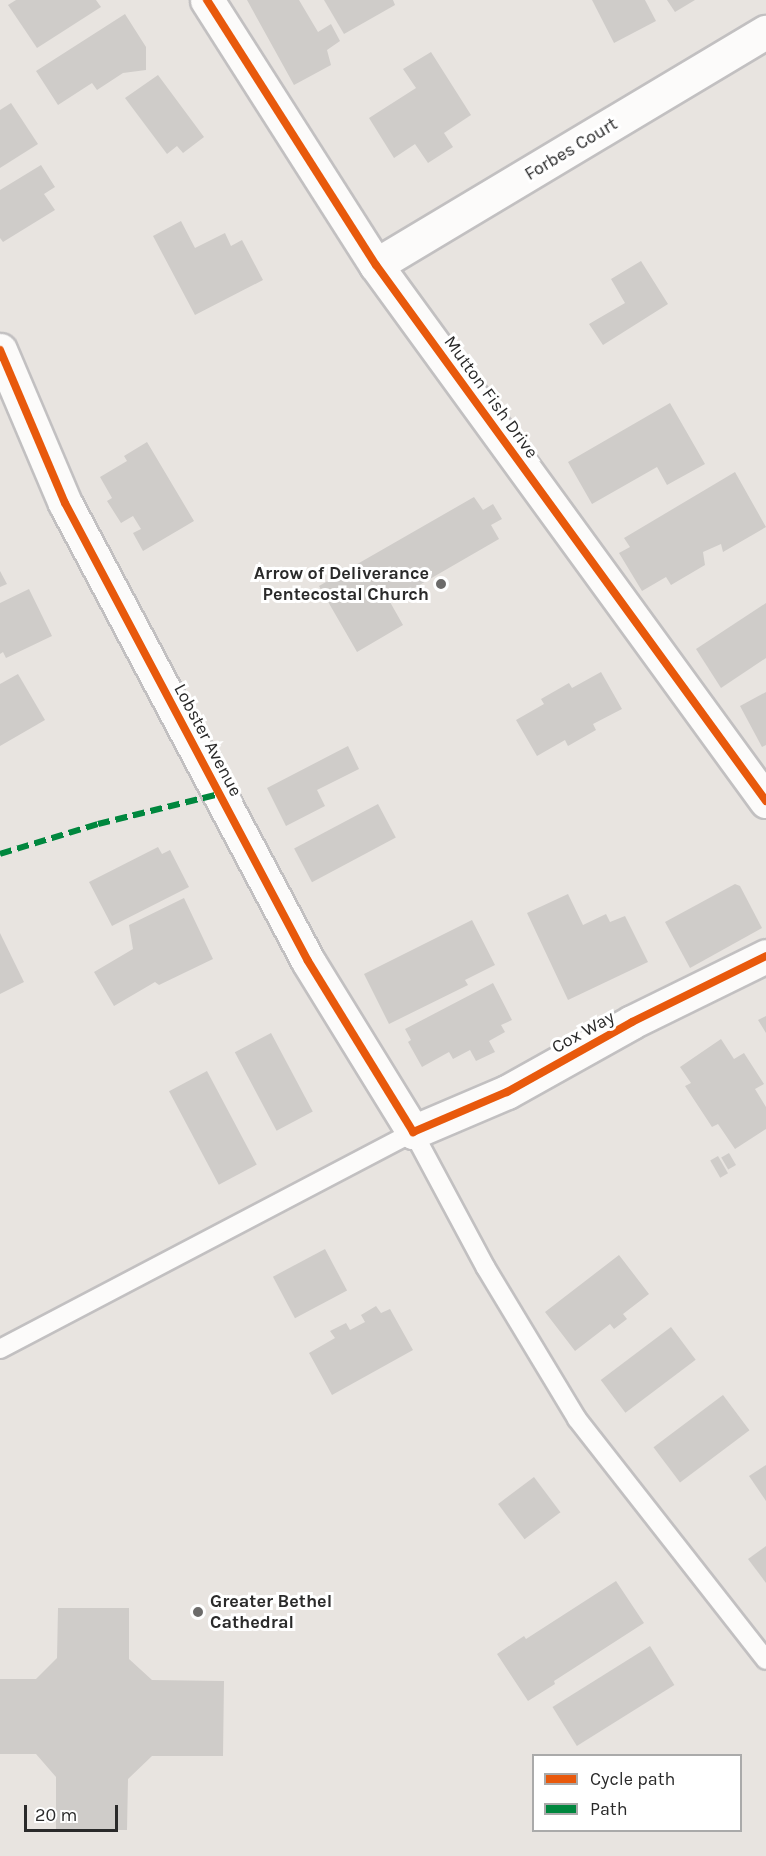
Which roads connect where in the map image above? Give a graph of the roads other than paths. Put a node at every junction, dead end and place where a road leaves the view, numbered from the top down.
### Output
1 (207, 0) edge
2 (766, 32) edge
3 (376, 265) junction
4 (0, 350) edge
5 (766, 801) edge
6 (766, 956) edge
7 (413, 1132) junction
8 (0, 1349) edge
9 (766, 1660) edge

1 - 3 street, Mutton Fish Drive
2 - 3 street, Forbes Court
3 - 5 street, Mutton Fish Drive
4 - 7 street, Lobster Avenue
6 - 7 street, Cox Way
7 - 8 lane
7 - 9 lane

